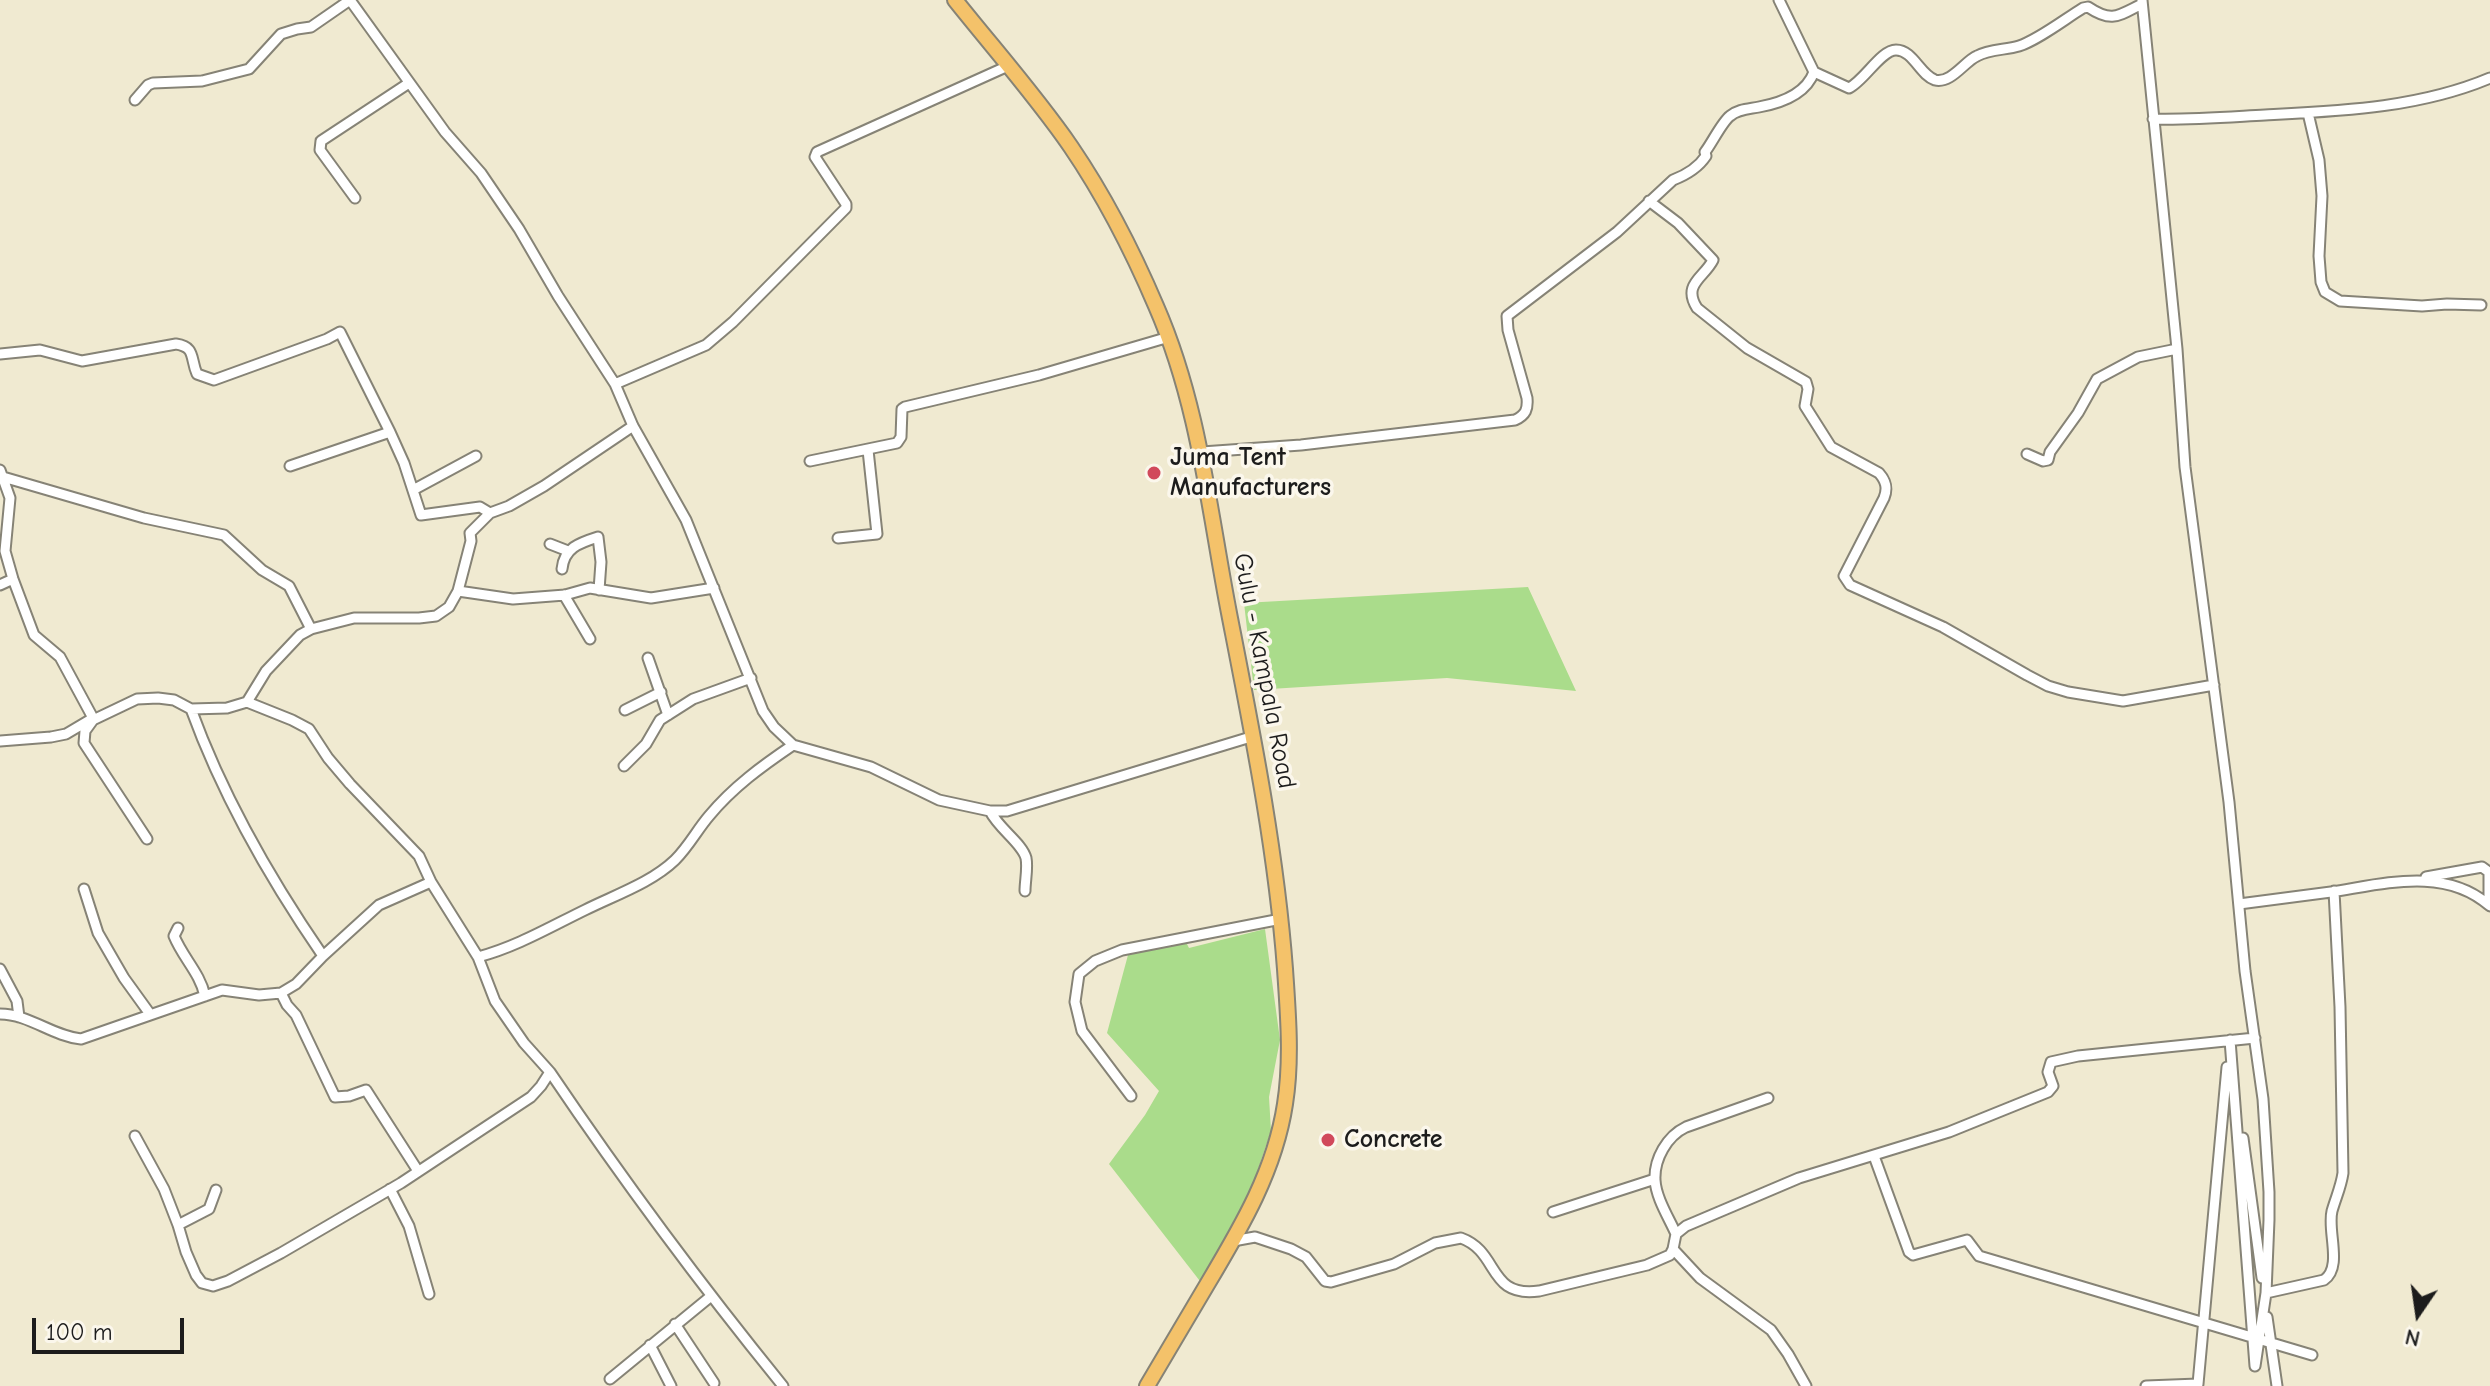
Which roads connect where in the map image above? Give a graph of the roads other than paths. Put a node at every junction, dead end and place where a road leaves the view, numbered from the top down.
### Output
1 (350, 0) edge
2 (955, 0) edge
3 (1779, 0) edge
4 (2142, 2) edge
5 (1008, 66) junction
6 (1814, 72) junction
7 (2490, 78) edge
8 (409, 83) junction
9 (135, 100) dead end
10 (2308, 113) junction
11 (2153, 119) junction
12 (355, 198) dead end
13 (1649, 201) junction
14 (2481, 305) dead end
15 (1169, 337) junction
16 (2177, 349) junction
17 (0, 354) edge
18 (615, 384) junction
19 (633, 426) junction
20 (390, 432) junction
21 (868, 450) junction
22 (1202, 452) junction
23 (2027, 454) dead end
24 (476, 456) dead end
25 (810, 461) dead end
26 (290, 466) dead end
27 (2, 474) edge
28 (413, 490) junction
29 (490, 513) junction
30 (838, 538) dead end
31 (550, 544) dead end
32 (568, 551) junction
33 (562, 569) dead end
34 (13, 579) junction
35 (0, 585) edge
36 (714, 588) junction
37 (599, 590) junction
38 (458, 591) junction
39 (564, 595) junction
40 (311, 629) junction
41 (590, 639) dead end
42 (648, 658) dead end
43 (751, 678) junction
44 (2214, 685) junction
45 (661, 692) junction
46 (247, 702) junction
47 (191, 709) junction
48 (625, 710) dead end
49 (668, 715) junction
50 (93, 719) junction
51 (1254, 736) junction
52 (0, 741) edge
53 (793, 745) junction
54 (624, 766) dead end
55 (990, 811) junction
56 (147, 839) dead end
57 (2411, 881) junction
58 (431, 882) junction
59 (84, 889) dead end
60 (1025, 891) dead end
61 (2334, 891) junction
62 (2239, 904) junction
63 (2489, 905) edge
64 (1281, 919) junction
65 (178, 928) dead end
66 (323, 956) junction
67 (478, 957) junction
68 (0, 969) edge
69 (281, 993) junction
70 (205, 996) junction
71 (0, 1014) edge
72 (150, 1014) junction
73 (19, 1017) junction
74 (2255, 1038) junction
75 (2230, 1040) junction
76 (550, 1072) junction
77 (1131, 1096) dead end
78 (1768, 1098) dead end
79 (135, 1136) dead end
80 (1874, 1156) junction
81 (418, 1171) junction
82 (1655, 1179) junction
83 (390, 1189) junction
84 (216, 1190) dead end
85 (1553, 1212) dead end
86 (178, 1225) junction
87 (1676, 1234) junction
88 (1233, 1241) junction
89 (1673, 1249) junction
90 (2266, 1293) junction
91 (429, 1294) dead end
92 (710, 1297) junction
93 (675, 1324) junction
94 (650, 1345) junction
95 (2312, 1355) dead end
96 (610, 1379) dead end
97 (714, 1383) dead end
98 (671, 1386) edge
99 (783, 1386) edge
100 (1147, 1386) edge
101 (1806, 1386) edge
102 (2146, 1386) edge
103 (2277, 1386) edge

1 - 8 street
1 - 9 street
2 - 5 main road, Gulu - Kampala Road
3 - 6 street
4 - 6 street
4 - 11 street
5 - 15 main road, Gulu - Kampala Road
5 - 18 street
6 - 13 street
7 - 10 street
8 - 12 street
8 - 18 street
10 - 11 street
10 - 14 street
11 - 16 street
13 - 22 street
13 - 44 street
15 - 21 street
15 - 22 main road, Gulu - Kampala Road
16 - 23 street
16 - 44 street
17 - 20 street
18 - 19 street
19 - 29 street
19 - 36 street
20 - 26 street
20 - 28 street
21 - 25 street
21 - 30 street
22 - 51 main road, Gulu - Kampala Road
24 - 28 street
27 - 34 street
27 - 40 street
28 - 29 street
29 - 38 street
31 - 32 street
32 - 33 street
32 - 37 street
34 - 35 street
34 - 50 street
36 - 37 street
36 - 43 street
37 - 39 street
38 - 39 street
38 - 40 street
39 - 41 street
40 - 46 street
42 - 45 street
43 - 49 street
43 - 53 street
44 - 62 street
45 - 48 street
45 - 49 street
46 - 47 street
46 - 58 street
47 - 50 street
47 - 66 street
49 - 54 street
50 - 52 street
50 - 56 street
51 - 55 street
51 - 64 main road, Gulu - Kampala Road
53 - 55 street
53 - 67 street
55 - 60 street
57 - 61 street
57 - 63 street
57 - 63 street
58 - 66 street
58 - 67 street
59 - 72 street
61 - 62 street
61 - 90 street
62 - 74 street
64 - 77 street
64 - 88 main road, Gulu - Kampala Road
65 - 70 street
66 - 69 street
67 - 76 street
68 - 73 street
69 - 70 street
69 - 81 street
70 - 72 street
71 - 73 street
72 - 73 street
74 - 75 street
74 - 90 street
75 - 80 street
75 - 90 street
75 - 102 street
75 - 103 street
76 - 81 street
76 - 92 street
78 - 82 street
79 - 86 street
80 - 87 street
80 - 95 street
81 - 83 street
82 - 85 street
82 - 87 street
83 - 86 street
83 - 91 street
84 - 86 street
87 - 89 street
88 - 89 street
88 - 100 main road, Gulu - Kampala Road
89 - 101 street
92 - 93 street
92 - 99 street
93 - 94 street
93 - 97 street
94 - 96 street
94 - 98 street

